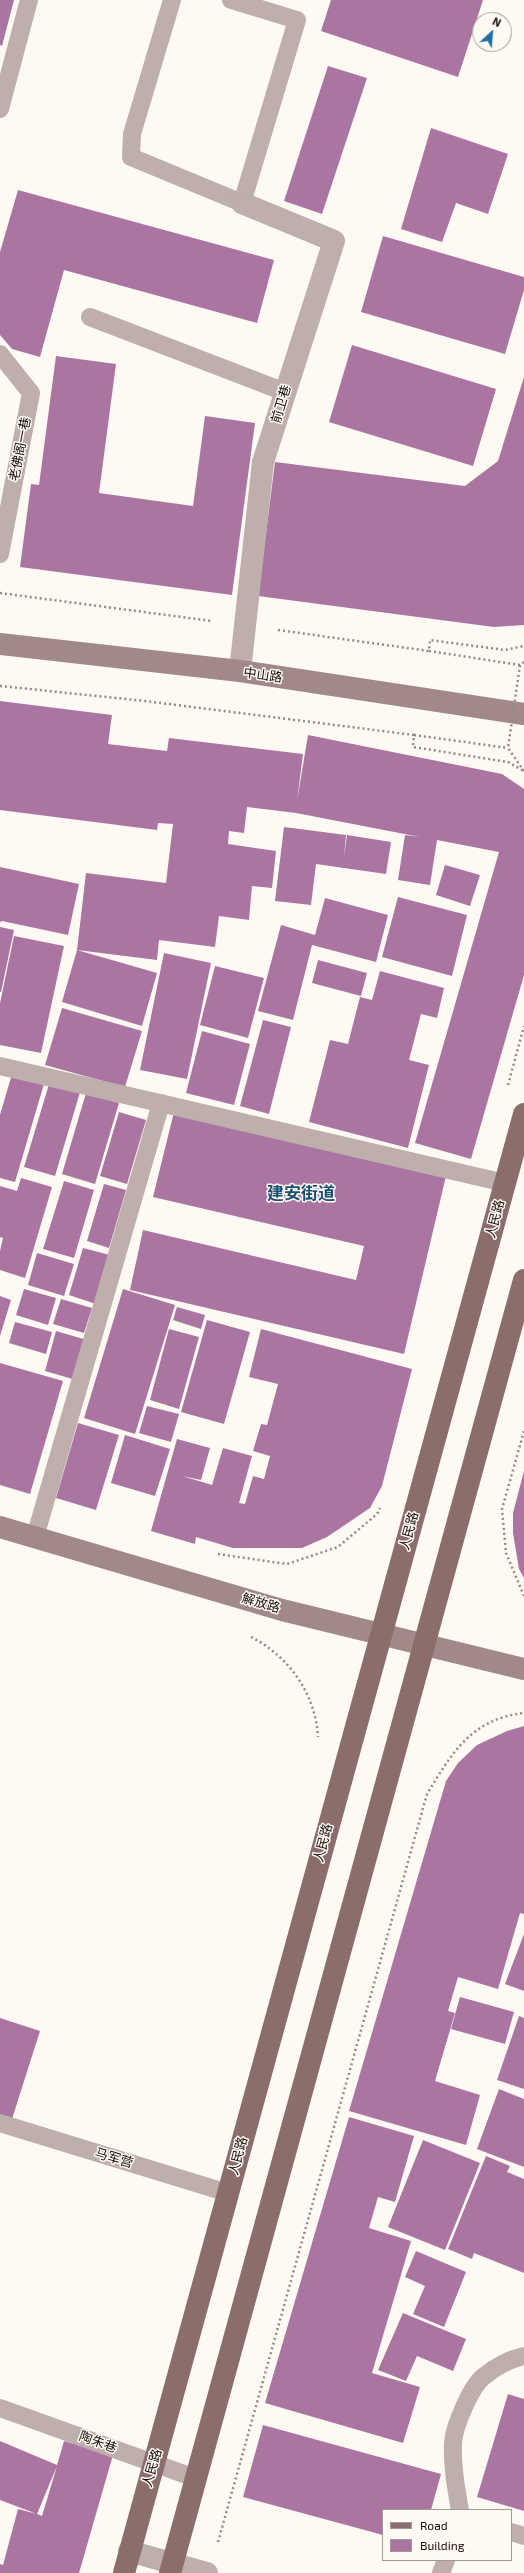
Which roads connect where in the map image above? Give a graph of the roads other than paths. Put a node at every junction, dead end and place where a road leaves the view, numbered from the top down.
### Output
1 (29, 0) edge
2 (172, 0) edge
3 (231, 0) edge
4 (0, 109) edge
5 (242, 203) junction
6 (90, 316) dead end
7 (0, 354) edge
8 (284, 392) junction
9 (0, 554) edge
10 (0, 644) edge
11 (240, 671) junction
12 (524, 714) edge
13 (0, 1066) edge
14 (161, 1103) junction
15 (524, 1114) edge
16 (505, 1183) junction
17 (524, 1280) edge
18 (0, 1527) edge
19 (35, 1537) junction
20 (381, 1634) junction
21 (424, 1645) junction
22 (524, 1669) edge
23 (0, 2123) edge
24 (228, 2192) junction
25 (524, 2356) edge
26 (0, 2408) edge
27 (154, 2462) junction
28 (195, 2478) junction
29 (460, 2509) edge
30 (512, 2532) edge
31 (524, 2536) edge
32 (129, 2550) junction
33 (446, 2561) edge
34 (171, 2568) edge
35 (124, 2573) edge
36 (207, 2573) edge
37 (441, 2573) edge

1 - 4 lane
2 - 5 lane
3 - 5 lane
5 - 8 street, 前卫巷
6 - 8 lane
7 - 9 lane, 老佛阁一巷
8 - 11 street, 前卫巷
10 - 11 street, 中山路
11 - 12 street, 中山路
13 - 14 lane
14 - 16 lane
14 - 19 lane
15 - 16 main road, 人民路
16 - 20 main road, 人民路
17 - 21 main road
18 - 19 street, 解放路
19 - 20 street, 解放路
20 - 21 street, 解放路
20 - 24 main road, 人民路
21 - 22 street, 解放路
21 - 28 main road
23 - 24 lane, 马军营
24 - 27 main road, 人民路
25 - 29 lane
26 - 27 lane, 陶朱巷
27 - 28 lane, 陶朱巷
27 - 32 main road, 人民路
28 - 34 main road
30 - 31 lane
32 - 34 street
32 - 35 main road, 人民路
33 - 37 lane
34 - 36 street

